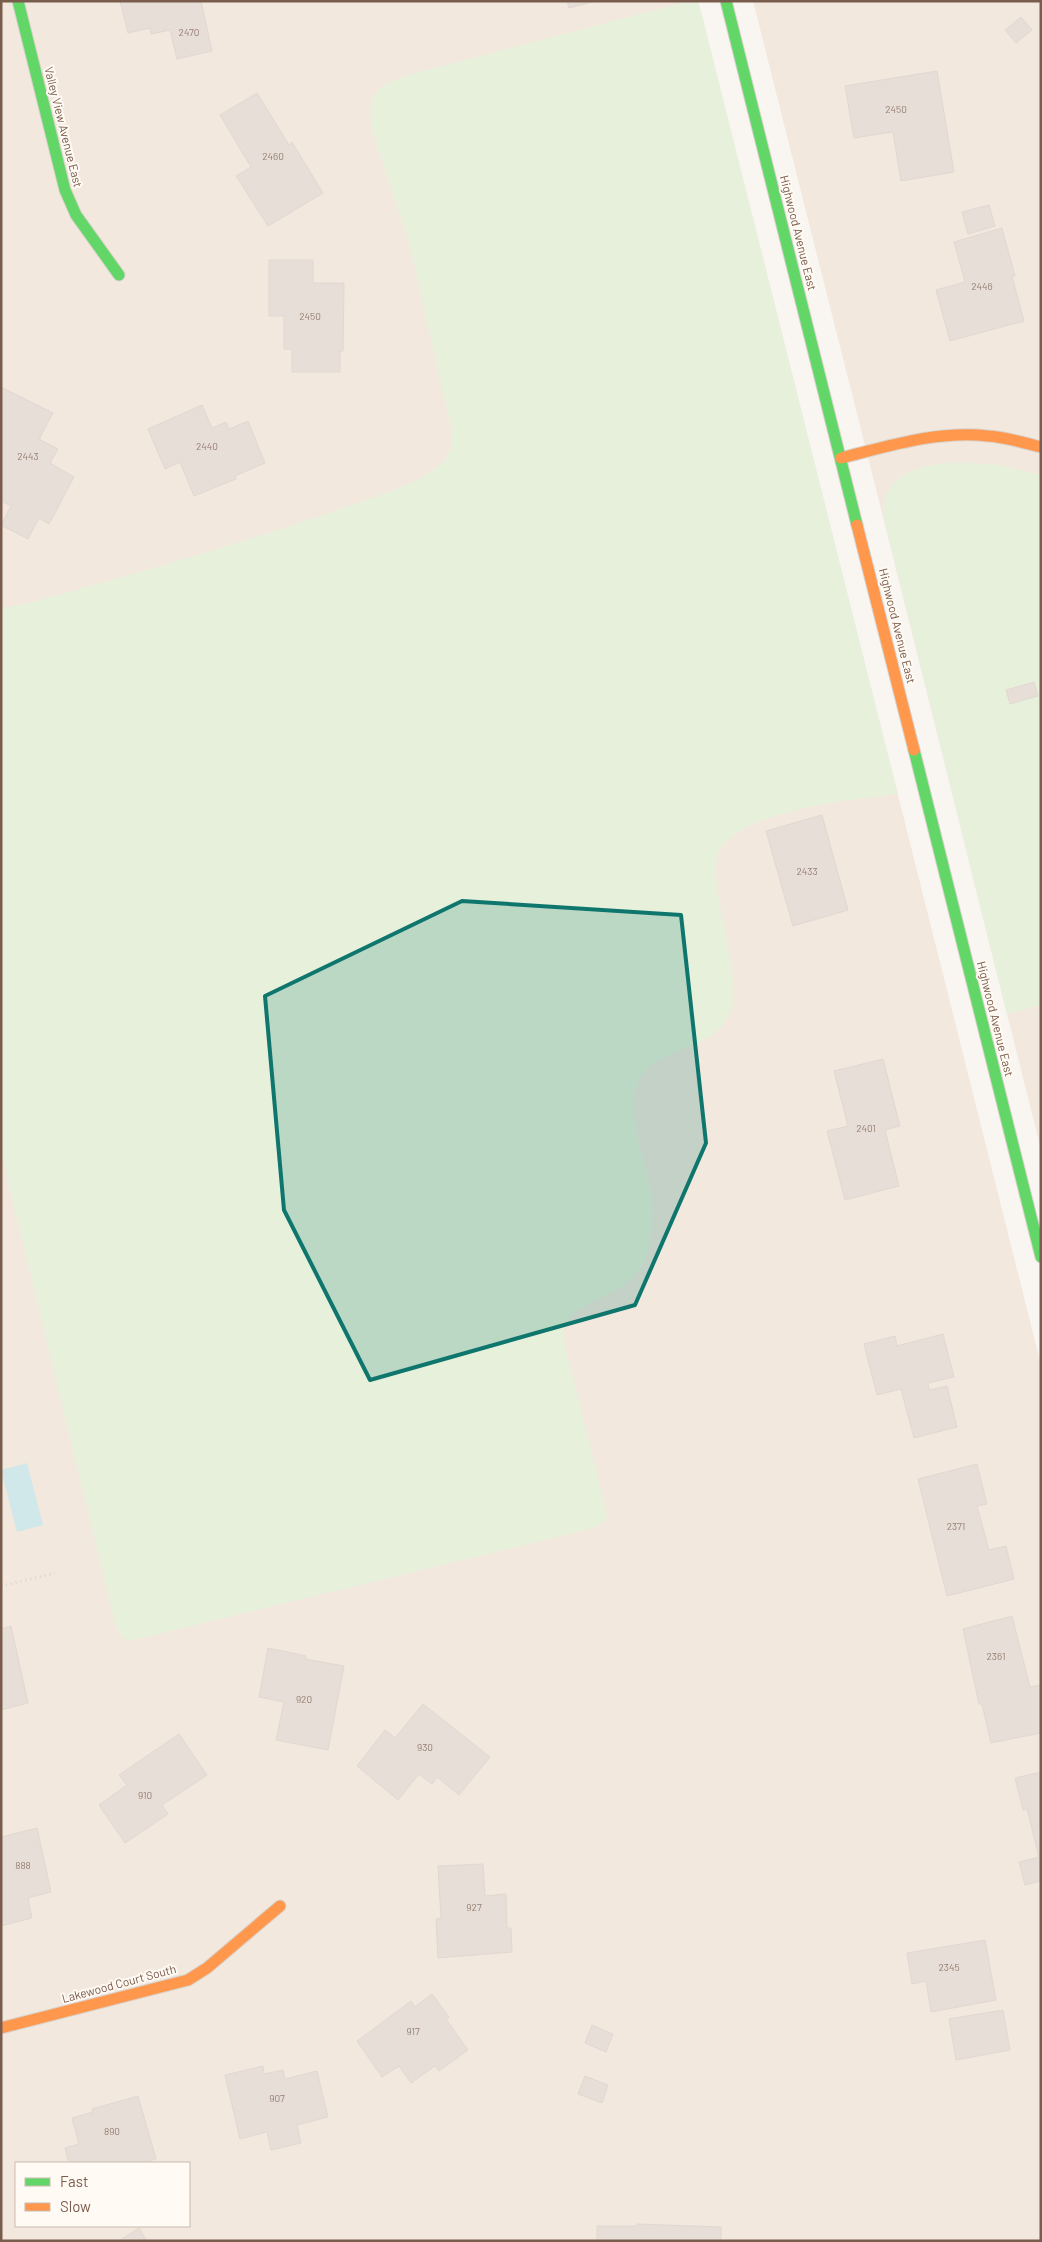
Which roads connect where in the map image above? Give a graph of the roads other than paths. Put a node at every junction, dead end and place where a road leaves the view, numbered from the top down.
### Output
1 (18, 1) edge
2 (726, 1) edge
3 (119, 275) dead end
4 (1041, 447) edge
5 (841, 458) junction
6 (1041, 1257) edge
7 (280, 1906) dead end
8 (1, 2028) edge

1 - 3 street, Valley View Avenue East
2 - 5 street, Highwood Avenue East
4 - 5 street
5 - 6 street, Highwood Avenue East
7 - 8 street, Lakewood Court South

